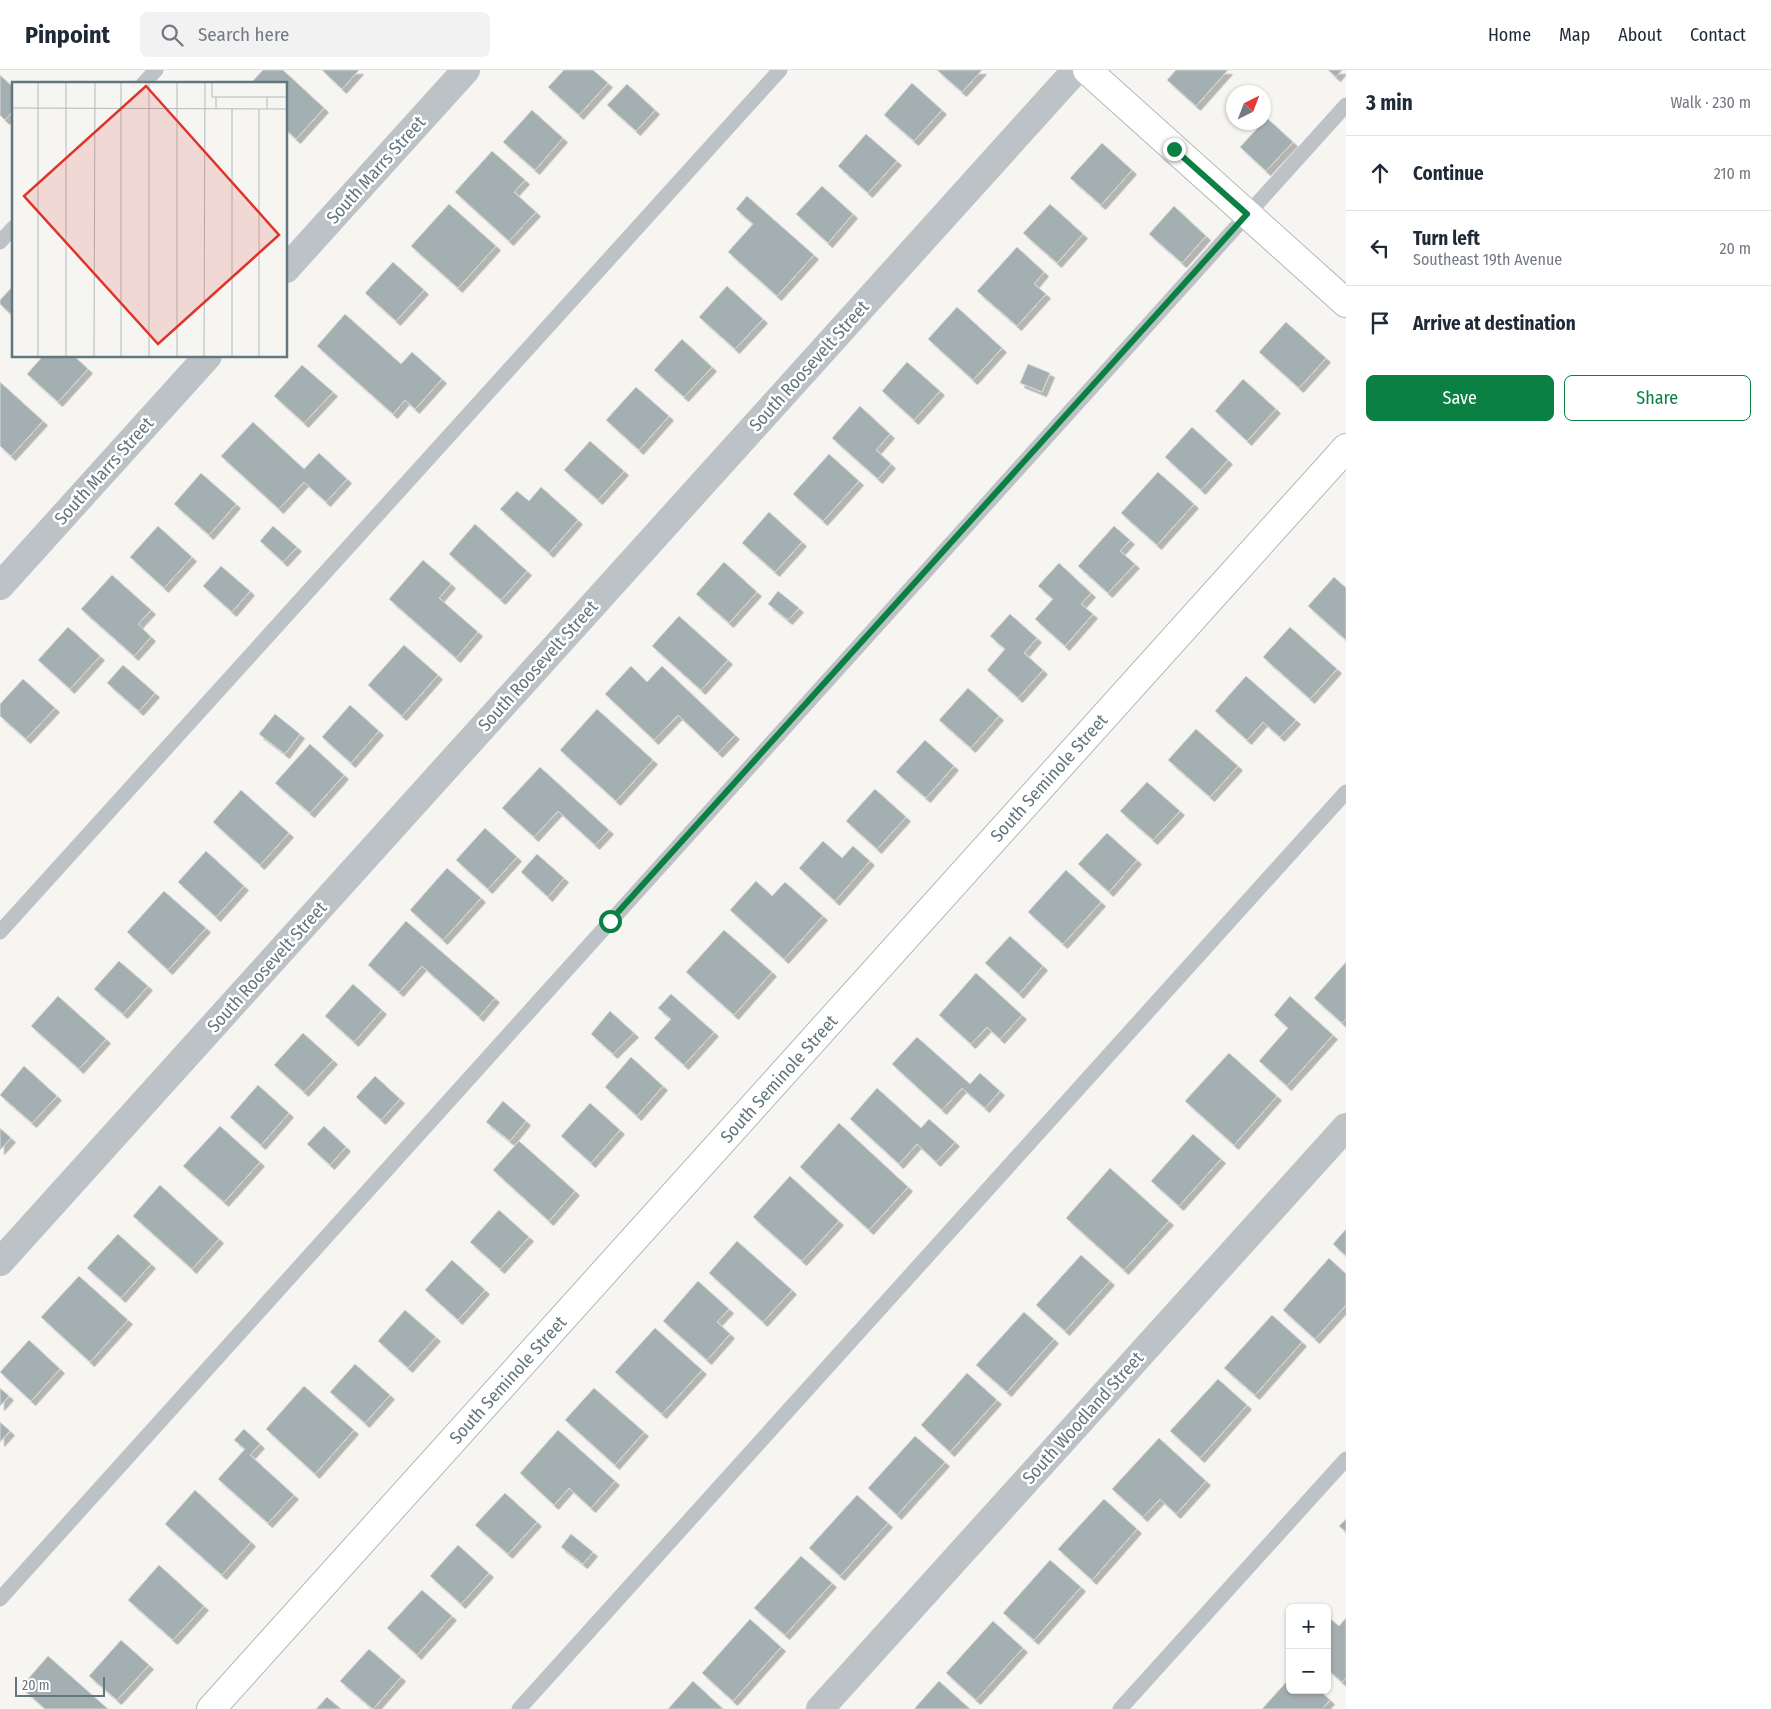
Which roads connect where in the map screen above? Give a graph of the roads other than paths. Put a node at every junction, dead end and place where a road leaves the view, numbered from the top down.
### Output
1 (156, 70) edge
2 (466, 70) edge
3 (780, 70) edge
4 (1076, 70) edge
5 (1087, 70) edge
6 (145, 82) edge
7 (1346, 105) edge
8 (1247, 214) junction
9 (12, 229) edge
10 (0, 242) edge
11 (288, 267) edge
12 (1346, 303) edge
13 (206, 358) edge
14 (1346, 448) edge
15 (0, 586) edge
16 (1346, 792) edge
17 (0, 932) edge
18 (1346, 1126) edge
19 (0, 1262) edge
20 (1346, 1459) edge
21 (0, 1599) edge
22 (211, 1709) edge
23 (519, 1709) edge
24 (820, 1709) edge
25 (1120, 1709) edge

1 - 6 lane
2 - 11 street, South Marrs Street
3 - 17 lane
4 - 19 street, South Roosevelt Street
5 - 8 street
7 - 8 lane
8 - 12 street
8 - 21 lane
9 - 10 lane
13 - 15 street, South Marrs Street
14 - 22 street, South Seminole Street
16 - 23 lane
18 - 24 street, South Woodland Street
20 - 25 lane

